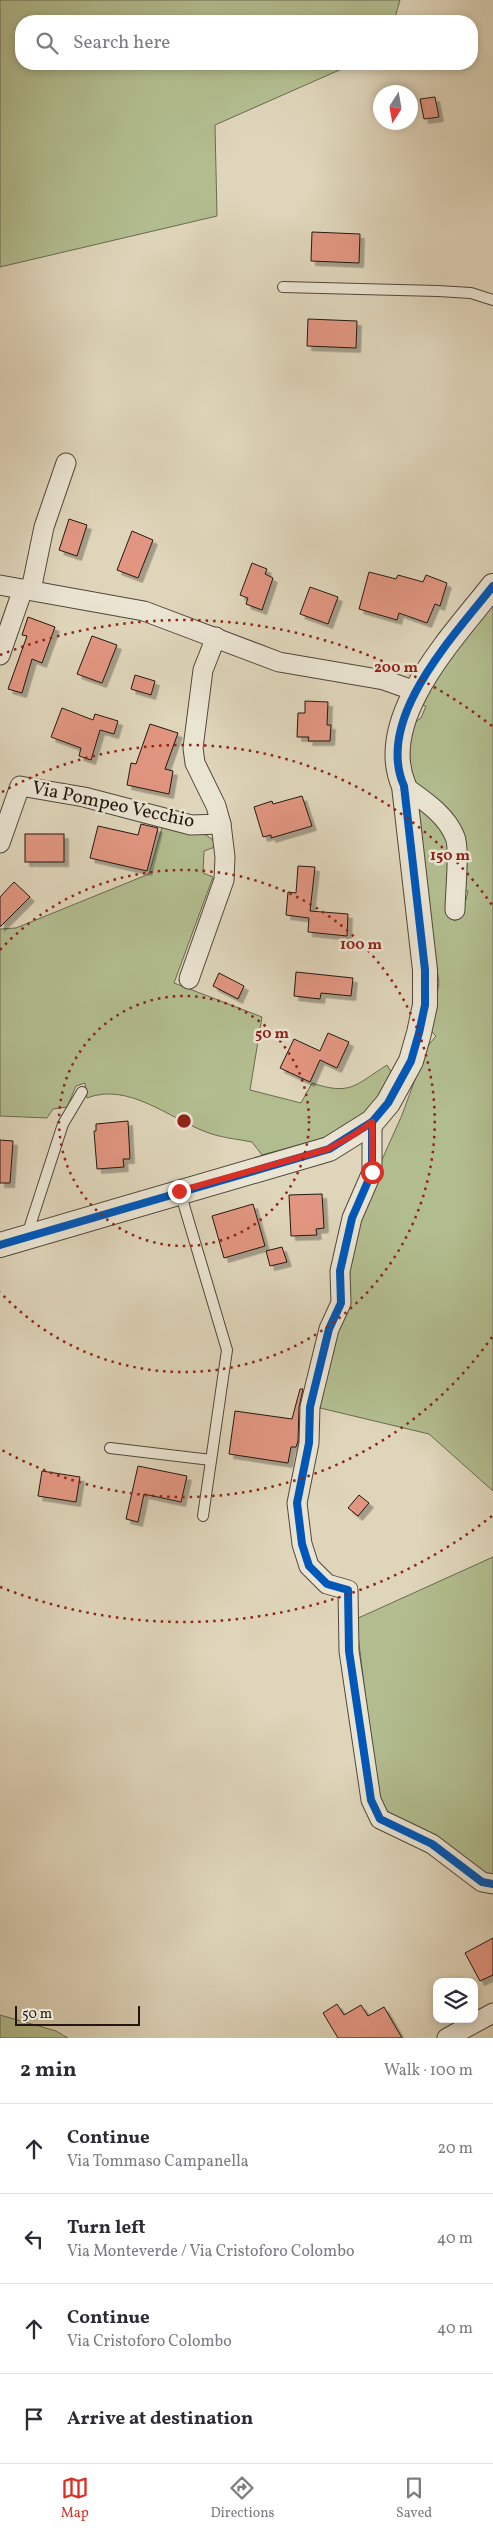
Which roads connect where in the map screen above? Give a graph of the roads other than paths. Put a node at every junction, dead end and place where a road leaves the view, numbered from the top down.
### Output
1 (283, 288) dead end
2 (493, 300) edge
3 (66, 463) dead end
4 (0, 585) edge
5 (493, 586) edge
6 (27, 590) junction
7 (216, 637) junction
8 (0, 655) edge
9 (418, 684) junction
10 (404, 786) junction
11 (221, 824) junction
12 (0, 843) edge
13 (455, 910) dead end
14 (189, 979) dead end
15 (82, 1092) dead end
16 (372, 1122) junction
17 (179, 1191) junction
18 (26, 1238) junction
19 (0, 1245) edge
20 (110, 1448) dead end
21 (211, 1460) junction
22 (203, 1516) dead end
23 (493, 1884) edge
24 (493, 2013) edge
25 (447, 2038) edge

1 - 2 lane
3 - 6 street
4 - 6 street
5 - 9 street
6 - 7 street
6 - 8 street
7 - 9 street
7 - 11 street, Via Pompeo Vecchio
9 - 10 street
10 - 13 street
10 - 16 street
11 - 12 street, Via Pompeo Vecchio
11 - 14 street
15 - 18 lane
16 - 17 street
16 - 23 street
17 - 18 street
17 - 21 lane
18 - 19 street
20 - 21 lane
21 - 22 lane
24 - 25 street

